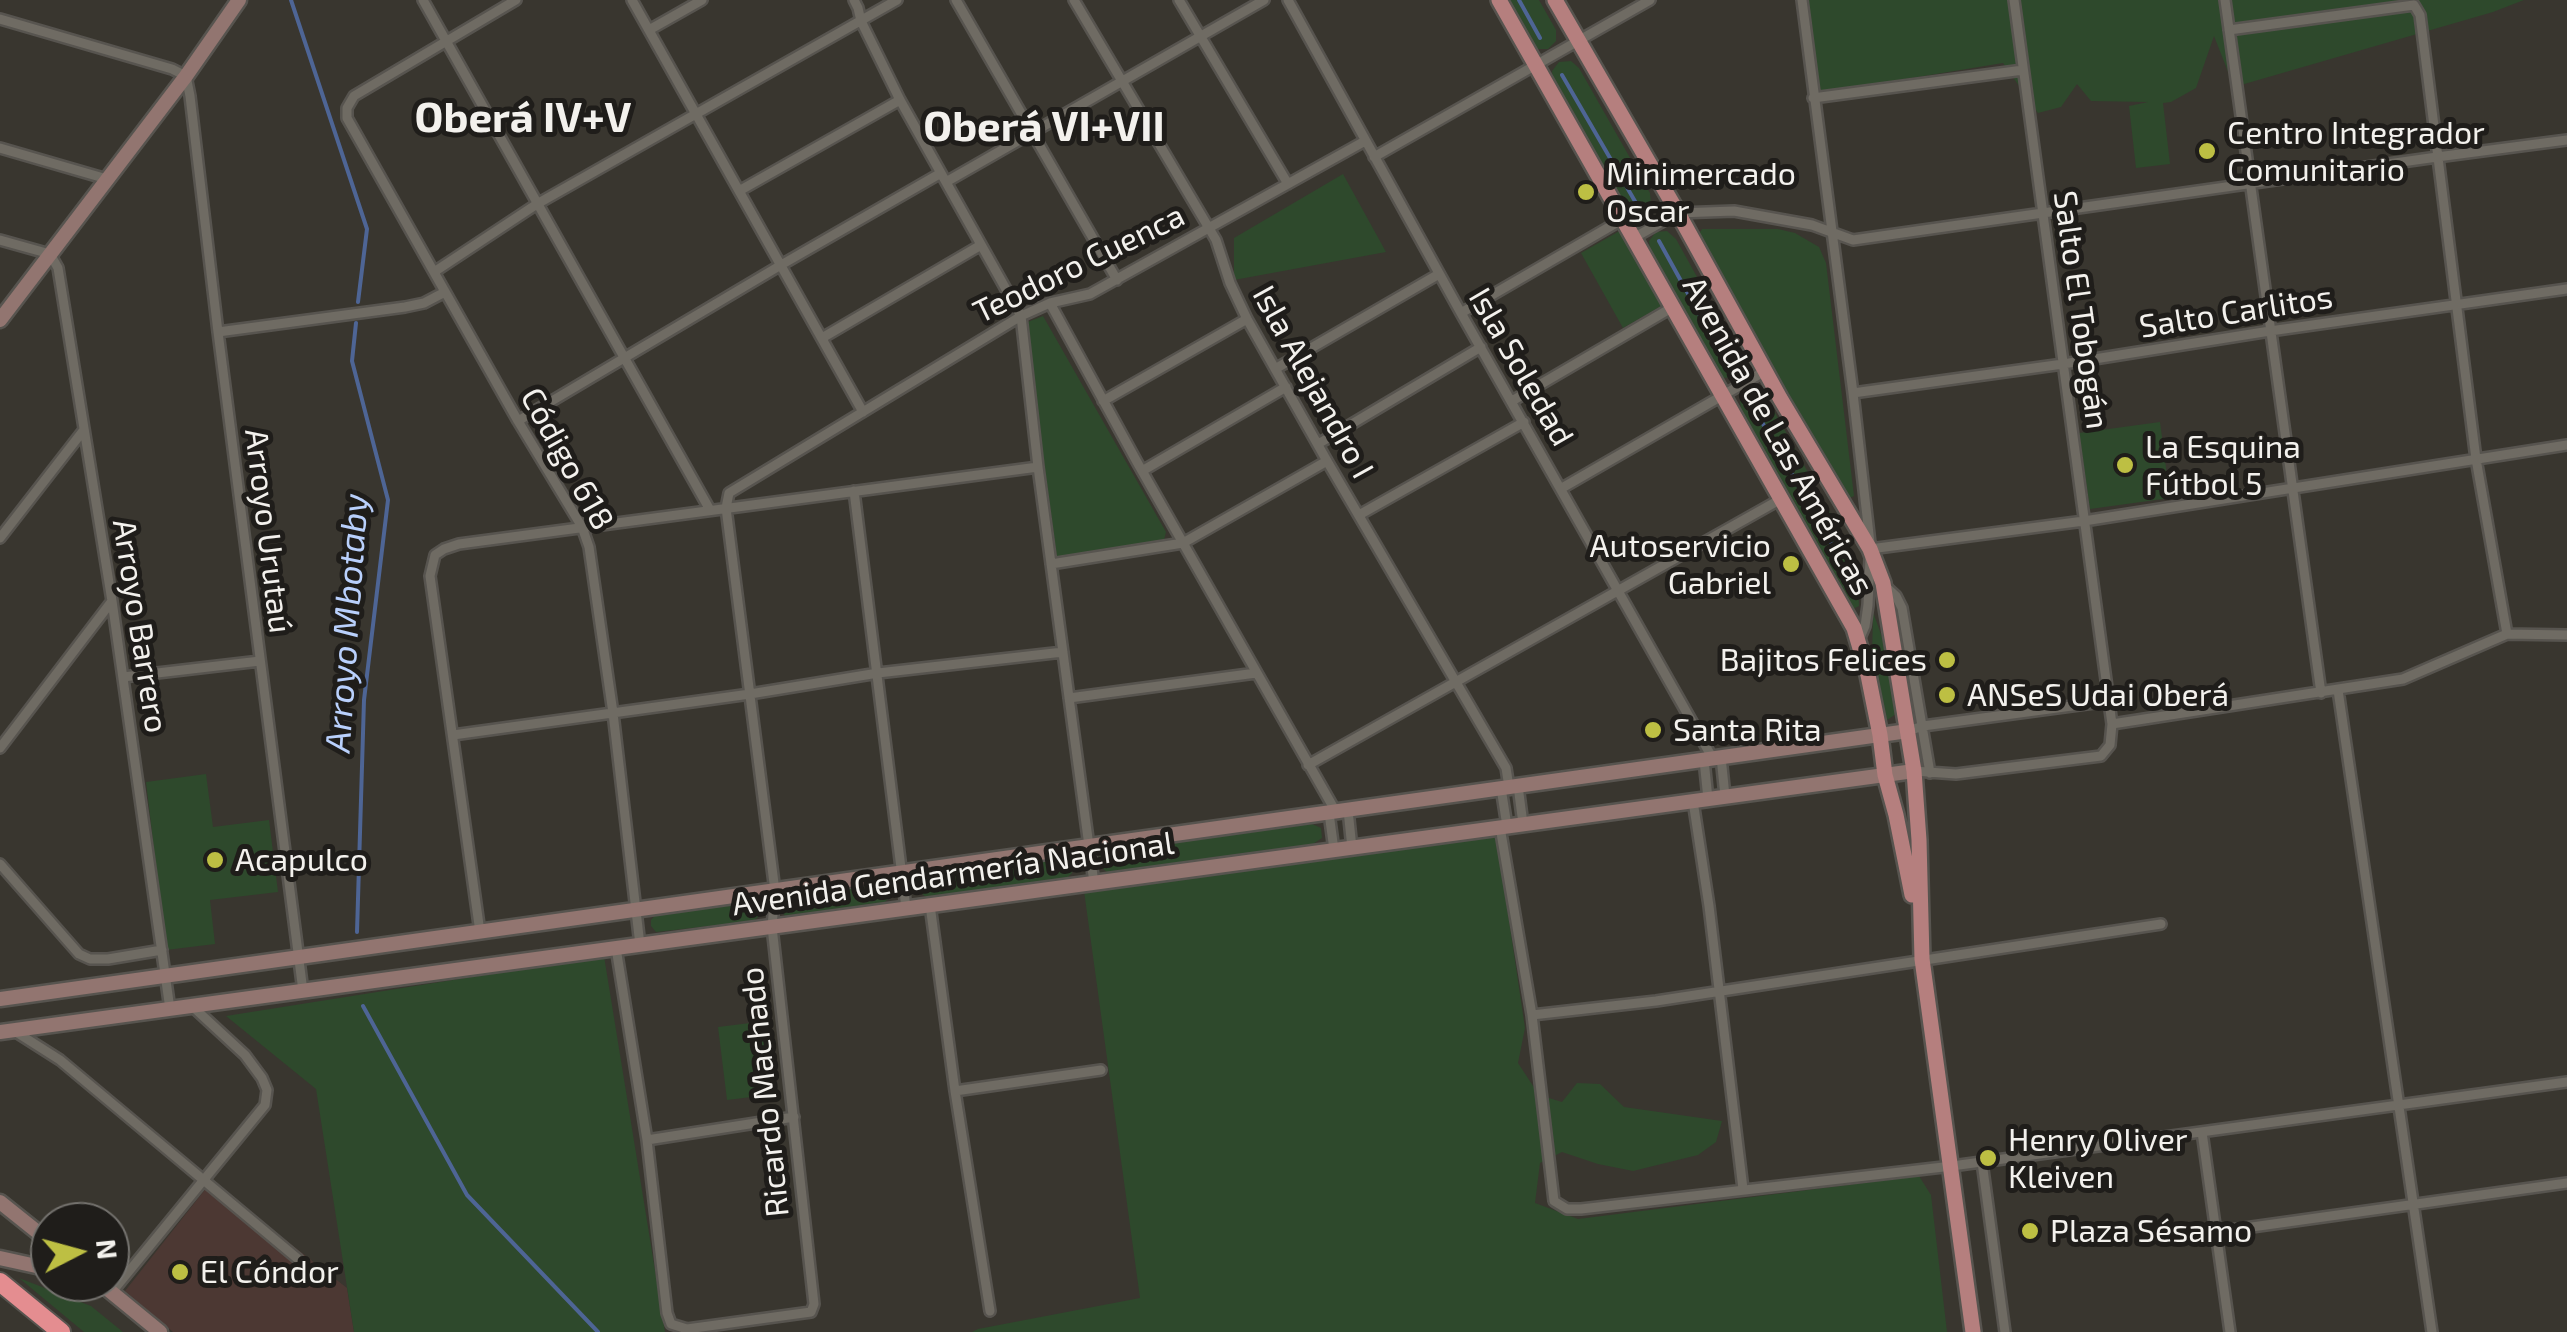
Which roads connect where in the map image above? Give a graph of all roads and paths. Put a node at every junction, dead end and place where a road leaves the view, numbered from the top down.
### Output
1 (239, 0) edge
2 (423, 0) edge
3 (516, 0) edge
4 (632, 0) edge
5 (702, 0) edge
6 (854, 0) edge
7 (897, 0) edge
8 (956, 0) edge
9 (1091, 0) edge
10 (1179, 0) edge
11 (1264, 0) edge
12 (1288, 0) edge
13 (1499, 0) edge
14 (1555, 0) edge
15 (1650, 0) edge
16 (1802, 0) edge
17 (2014, 0) edge
18 (2225, 0) edge
19 (1076, 4) edge
20 (0, 19) edge
21 (861, 21) junction
22 (649, 30) junction
23 (2229, 30) junction
24 (1201, 36) junction
25 (1578, 40) junction
26 (447, 41) junction
27 (1536, 65) junction
28 (2023, 70) junction
29 (186, 76) junction
30 (1123, 81) junction
31 (1814, 98) junction
32 (900, 100) junction
33 (695, 113) junction
34 (1030, 134) junction
35 (1365, 140) junction
36 (2567, 140) edge
37 (0, 148) edge
38 (2437, 156) junction
39 (1374, 157) junction
40 (944, 178) junction
41 (107, 179) junction
42 (2250, 183) junction
43 (1288, 184) junction
44 (740, 191) junction
45 (537, 204) junction
46 (2042, 212) junction
47 (1678, 213) junction
48 (1623, 219) junction
49 (1208, 228) junction
50 (1832, 232) junction
51 (1634, 236) junction
52 (0, 240) edge
53 (982, 245) junction
54 (50, 254) junction
55 (781, 265) junction
56 (434, 272) junction
57 (1440, 274) junction
58 (1116, 280) junction
59 (2567, 290) edge
60 (445, 292) junction
61 (1050, 303) junction
62 (2456, 306) junction
63 (1673, 307) junction
64 (1461, 313) junction
65 (1021, 316) junction
66 (1248, 318) junction
67 (0, 320) edge
68 (2270, 330) junction
69 (218, 332) junction
70 (822, 338) junction
71 (1482, 347) junction
72 (624, 358) junction
73 (2063, 364) junction
74 (1275, 369) junction
75 (1765, 371) junction
76 (1286, 388) junction
77 (1853, 393) junction
78 (1723, 395) junction
79 (1512, 400) junction
80 (1103, 401) junction
81 (863, 412) junction
82 (518, 420) junction
83 (1524, 422) junction
84 (83, 431) junction
85 (1318, 444) junction
86 (2567, 446) edge
87 (2476, 458) junction
88 (1327, 461) junction
89 (1038, 466) junction
90 (1142, 471) junction
91 (1562, 488) junction
92 (2292, 488) junction
93 (854, 492) junction
94 (1781, 499) junction
95 (726, 508) junction
96 (710, 510) junction
97 (1359, 515) junction
98 (2084, 521) junction
99 (582, 528) junction
100 (0, 538) edge
101 (1183, 543) junction
102 (1870, 549) junction
103 (1051, 564) junction
104 (1870, 570) junction
105 (1883, 583) junction
106 (1618, 590) junction
107 (112, 601) junction
108 (2507, 634) junction
109 (2567, 636) edge
110 (1859, 640) junction
111 (1063, 652) junction
112 (260, 661) junction
113 (878, 673) junction
114 (1256, 673) junction
115 (123, 677) junction
116 (1455, 682) junction
117 (2338, 690) junction
118 (2322, 693) junction
119 (750, 694) junction
120 (1069, 698) junction
121 (2108, 701) junction
122 (613, 713) junction
123 (2112, 724) junction
124 (1916, 729) junction
125 (452, 735) junction
126 (1880, 735) junction
127 (0, 748) edge
128 (1713, 759) junction
129 (1308, 765) junction
130 (1922, 772) junction
131 (1885, 774) junction
132 (1509, 787) junction
133 (1725, 796) junction
134 (1701, 800) junction
135 (1338, 811) junction
136 (1523, 824) junction
137 (1503, 827) junction
138 (1089, 846) junction
139 (1352, 848) junction
140 (1334, 850) junction
141 (0, 864) edge
142 (902, 871) junction
143 (1094, 883) junction
144 (774, 890) junction
145 (930, 905) junction
146 (906, 908) junction
147 (638, 910) junction
148 (2161, 924) dead end
149 (772, 927) junction
150 (480, 932) junction
151 (1920, 933) junction
152 (640, 945) junction
153 (616, 948) junction
154 (162, 950) junction
155 (300, 957) junction
156 (1922, 959) junction
157 (166, 976) junction
158 (303, 991) junction
159 (1720, 991) junction
160 (0, 999) edge
161 (192, 1006) junction
162 (170, 1009) junction
163 (1532, 1016) junction
164 (7, 1031) edge
165 (1100, 1070) dead end
166 (2567, 1082) edge
167 (955, 1091) junction
168 (2400, 1104) junction
169 (794, 1117) junction
170 (2202, 1132) junction
171 (648, 1140) junction
172 (1982, 1162) junction
173 (1952, 1166) junction
174 (204, 1178) junction
175 (2567, 1184) edge
176 (1744, 1189) junction
177 (0, 1202) edge
178 (2414, 1204) junction
179 (30, 1226) edge
180 (2216, 1232) junction
181 (0, 1258) edge
182 (298, 1258) dead end
183 (130, 1260) edge
184 (30, 1265) edge
185 (0, 1282) edge
186 (124, 1302) edge
187 (990, 1311) dead end
188 (61, 1332) edge
189 (160, 1332) edge
190 (1974, 1332) edge
191 (2005, 1332) edge
192 (2230, 1332) edge
193 (2432, 1332) edge

1 - 29 street
2 - 26 street
3 - 26 street
4 - 22 street
5 - 22 street
6 - 21 street
7 - 21 street
8 - 34 street
9 - 19 street
10 - 24 street
11 - 24 street
12 - 35 street, Isla Soledad
13 - 27 main road, Avenida de Las Américas
14 - 25 main road, Avenida de Las Américas
15 - 25 street
16 - 31 street
17 - 28 street, Salto El Tobogán
18 - 23 street
19 - 30 street, Isla Alejandro I
20 - 29 street
21 - 32 street
21 - 33 street
22 - 33 street
23 - 38 street
23 - 42 street
24 - 30 street
24 - 43 street
25 - 27 street
25 - 47 main road, Avenida de Las Américas
26 - 45 street
26 - 56 street, Código 618
27 - 39 street
27 - 48 main road, Avenida de Las Américas
28 - 31 street
28 - 46 street, Salto El Tobogán
29 - 41 street
29 - 69 street, Arroyo Urutaú
30 - 34 street
30 - 49 street, Isla Alejandro I
31 - 50 street
32 - 40 street
32 - 44 street
33 - 44 street
33 - 45 street
34 - 40 street
34 - 58 street
35 - 39 street, Isla Soledad
35 - 43 street, Teodoro Cuenca
36 - 38 street
37 - 41 street
38 - 42 street
38 - 62 street
39 - 57 street, Isla Soledad
40 - 53 street
40 - 55 street
41 - 54 street
42 - 46 street
42 - 68 street
43 - 49 street, Teodoro Cuenca
44 - 55 street
45 - 56 street
45 - 72 street
46 - 50 street
46 - 73 street, Salto El Tobogán
47 - 50 street
47 - 51 street
47 - 75 main road, Avenida de Las Américas
48 - 51 main road, Avenida de Las Américas
48 - 64 street
49 - 58 street, Teodoro Cuenca
49 - 66 street, Isla Alejandro I
50 - 77 street
51 - 63 main road, Avenida de Las Américas
52 - 54 street
53 - 65 street
53 - 70 street
54 - 67 street
54 - 84 street, Arroyo Barrero
55 - 70 street
55 - 72 street
56 - 60 street, Código 618
57 - 64 street, Isla Soledad
57 - 74 street
58 - 61 street, Teodoro Cuenca
59 - 62 street, Salto Carlitos
60 - 69 street
60 - 82 street, Código 618
61 - 65 street, Teodoro Cuenca
61 - 80 street
62 - 68 street, Salto Carlitos
62 - 87 street
63 - 78 main road, Avenida de Las Américas
63 - 79 street
64 - 71 street, Isla Soledad
65 - 81 street, Teodoro Cuenca
65 - 89 street
66 - 74 street, Isla Alejandro I
66 - 80 street
68 - 73 street, Salto Carlitos
68 - 92 street
69 - 112 street, Arroyo Urutaú
70 - 81 street
71 - 79 street, Isla Soledad
71 - 85 street
72 - 82 street
72 - 96 street
73 - 77 street, Salto Carlitos
73 - 98 street, Salto El Tobogán
74 - 76 street, Isla Alejandro I
75 - 78 street
75 - 102 main road, Avenida de Las Américas
76 - 85 street, Isla Alejandro I
76 - 90 street
77 - 102 street
78 - 91 street
78 - 94 main road, Avenida de Las Américas
79 - 83 street, Isla Soledad
80 - 90 street
81 - 95 street, Teodoro Cuenca
82 - 99 street, Código 618
83 - 91 street, Isla Soledad
83 - 97 street
84 - 100 street
84 - 107 street, Arroyo Barrero
85 - 88 street, Isla Alejandro I
86 - 87 street
87 - 92 street
87 - 108 street
88 - 97 street, Isla Alejandro I
88 - 101 street
89 - 93 street
89 - 103 street
90 - 101 street
91 - 106 street, Isla Soledad
92 - 98 street
92 - 118 street
93 - 95 street
93 - 113 street
94 - 106 street
94 - 110 main road, Avenida de Las Américas
95 - 96 street
95 - 119 street, Ricardo Machado
96 - 99 street
97 - 116 street, Isla Alejandro I
98 - 102 street
98 - 121 street, Salto El Tobogán
99 - 122 street, Código 618
99 - 125 street
101 - 103 street
101 - 114 street
102 - 104 street
102 - 105 main road, Avenida de Las Américas
103 - 111 street
104 - 105 street
104 - 110 street
105 - 124 main road, Avenida de Las Américas
106 - 116 street
106 - 128 street, Isla Soledad
107 - 115 street, Arroyo Barrero
107 - 127 street
108 - 109 street
108 - 117 street
110 - 126 main road, Avenida de Las Américas
111 - 113 street
111 - 120 street
112 - 115 street
112 - 155 street, Arroyo Urutaú
113 - 119 street
113 - 142 street
114 - 120 street
114 - 129 street
115 - 154 street, Arroyo Barrero
116 - 129 street
116 - 132 street, Isla Alejandro I
117 - 118 street
117 - 168 street
118 - 123 street
119 - 122 street
119 - 144 street, Ricardo Machado
120 - 138 street
121 - 123 street, Salto El Tobogán
121 - 124 street
122 - 125 street
122 - 147 street, Código 618
123 - 130 street, Salto El Tobogán
124 - 126 street, Avenida Gendarmería Nacional
124 - 130 main road, Avenida de Las Américas
125 - 150 street
126 - 128 street, Avenida Gendarmería Nacional
126 - 131 main road, Avenida de Las Américas
128 - 132 street, Avenida Gendarmería Nacional
128 - 133 street
128 - 134 street
129 - 135 street
130 - 131 street, Avenida Gendarmería Nacional
130 - 151 main road, Avenida de Las Américas
131 - 133 street, Avenida Gendarmería Nacional
131 - 151 main road, Avenida de Las Américas
132 - 135 street, Avenida Gendarmería Nacional
132 - 136 street
132 - 137 street
133 - 134 street, Avenida Gendarmería Nacional
134 - 136 street, Avenida Gendarmería Nacional
134 - 159 street
135 - 138 street, Avenida Gendarmería Nacional
135 - 139 street
135 - 140 street
136 - 137 street, Avenida Gendarmería Nacional
137 - 139 street, Avenida Gendarmería Nacional
137 - 163 street
138 - 142 street, Avenida Gendarmería Nacional
138 - 143 street
139 - 140 street, Avenida Gendarmería Nacional
140 - 143 street, Avenida Gendarmería Nacional
141 - 154 street
142 - 144 street, Avenida Gendarmería Nacional
142 - 146 street
143 - 145 street, Avenida Gendarmería Nacional
144 - 147 street, Avenida Gendarmería Nacional
144 - 149 street, Ricardo Machado
145 - 146 street, Avenida Gendarmería Nacional
145 - 167 street
146 - 149 street, Avenida Gendarmería Nacional
147 - 150 street, Avenida Gendarmería Nacional
147 - 152 street, Código 618
148 - 156 street
149 - 152 street, Avenida Gendarmería Nacional
149 - 169 street, Ricardo Machado
150 - 155 street, Avenida Gendarmería Nacional
151 - 156 main road, Avenida de Las Américas
152 - 153 street, Avenida Gendarmería Nacional
153 - 158 street, Avenida Gendarmería Nacional
153 - 171 street
154 - 157 street, Arroyo Barrero
155 - 157 street, Avenida Gendarmería Nacional
155 - 158 street, Arroyo Urutaú
156 - 159 street
156 - 173 main road, Avenida de Las Américas
157 - 160 street, Avenida Gendarmería Nacional
157 - 162 street, Arroyo Barrero
158 - 161 street, Avenida Gendarmería Nacional
159 - 163 street
159 - 176 street
161 - 162 street, Avenida Gendarmería Nacional
161 - 174 street
162 - 164 street, Avenida Gendarmería Nacional
163 - 176 street
164 - 174 street
165 - 167 street
166 - 168 street
167 - 187 street
168 - 170 street
168 - 178 street
169 - 171 street
169 - 171 street, Ricardo Machado
170 - 172 street
170 - 180 street
172 - 173 street
172 - 191 street
173 - 176 street
173 - 190 main road, Avenida de Las Américas
174 - 182 street
174 - 183 street
175 - 178 street
177 - 179 street
178 - 180 street
178 - 193 street
180 - 192 street
181 - 184 street
185 - 188 highway
186 - 189 street

